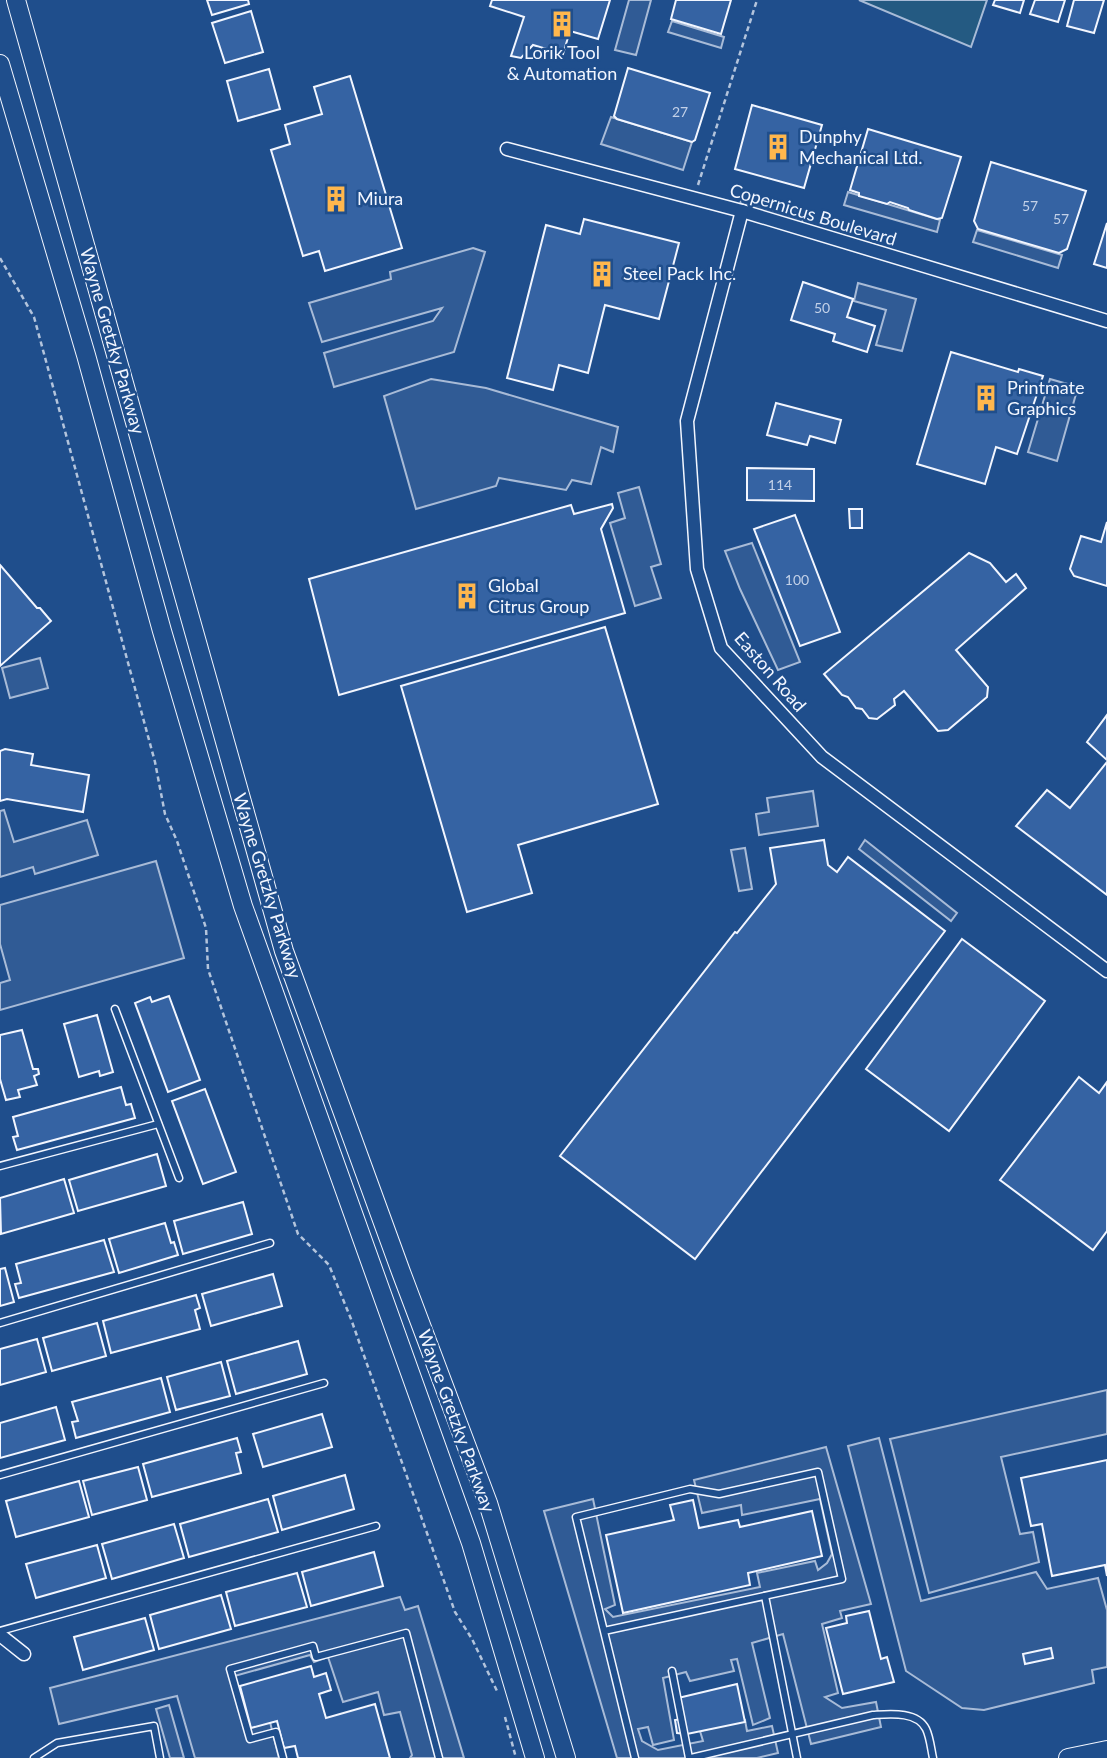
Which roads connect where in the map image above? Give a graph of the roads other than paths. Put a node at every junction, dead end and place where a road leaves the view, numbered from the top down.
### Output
1 (16, 0) edge
2 (0, 64) edge
3 (507, 149) dead end
4 (742, 211) junction
5 (1107, 321) edge
6 (1107, 971) edge
7 (116, 1009) dead end
8 (158, 1124) junction
9 (0, 1155) edge
10 (1, 1165) edge
11 (179, 1178) dead end
12 (270, 1243) dead end
13 (0, 1323) edge
14 (324, 1383) dead end
15 (0, 1475) edge
16 (376, 1526) dead end
17 (765, 1596) junction
18 (604, 1631) junction
19 (0, 1633) edge
20 (24, 1654) dead end
21 (672, 1671) dead end
22 (792, 1734) junction
23 (1107, 1750) edge
24 (34, 1758) edge
25 (160, 1758) edge
26 (283, 1758) edge
27 (439, 1758) edge
28 (535, 1758) edge
29 (566, 1758) edge
30 (635, 1758) edge
31 (690, 1758) edge
32 (797, 1758) edge
33 (933, 1758) edge
34 (1068, 1758) edge

1 - 29 main road, Wayne Gretzky Parkway
2 - 28 main road, Wayne Gretzky Parkway
3 - 4 street, Copernicus Boulevard
4 - 5 street, Copernicus Boulevard
4 - 6 street, Easton Road
7 - 8 lane
8 - 10 lane
8 - 11 lane
9 - 10 lane
12 - 13 lane
14 - 15 lane
16 - 19 lane
17 - 18 lane
17 - 18 lane
17 - 22 lane
18 - 30 lane
19 - 20 street
21 - 31 lane
22 - 31 lane
22 - 32 lane
22 - 33 lane
23 - 34 main road
24 - 25 lane
26 - 27 lane

